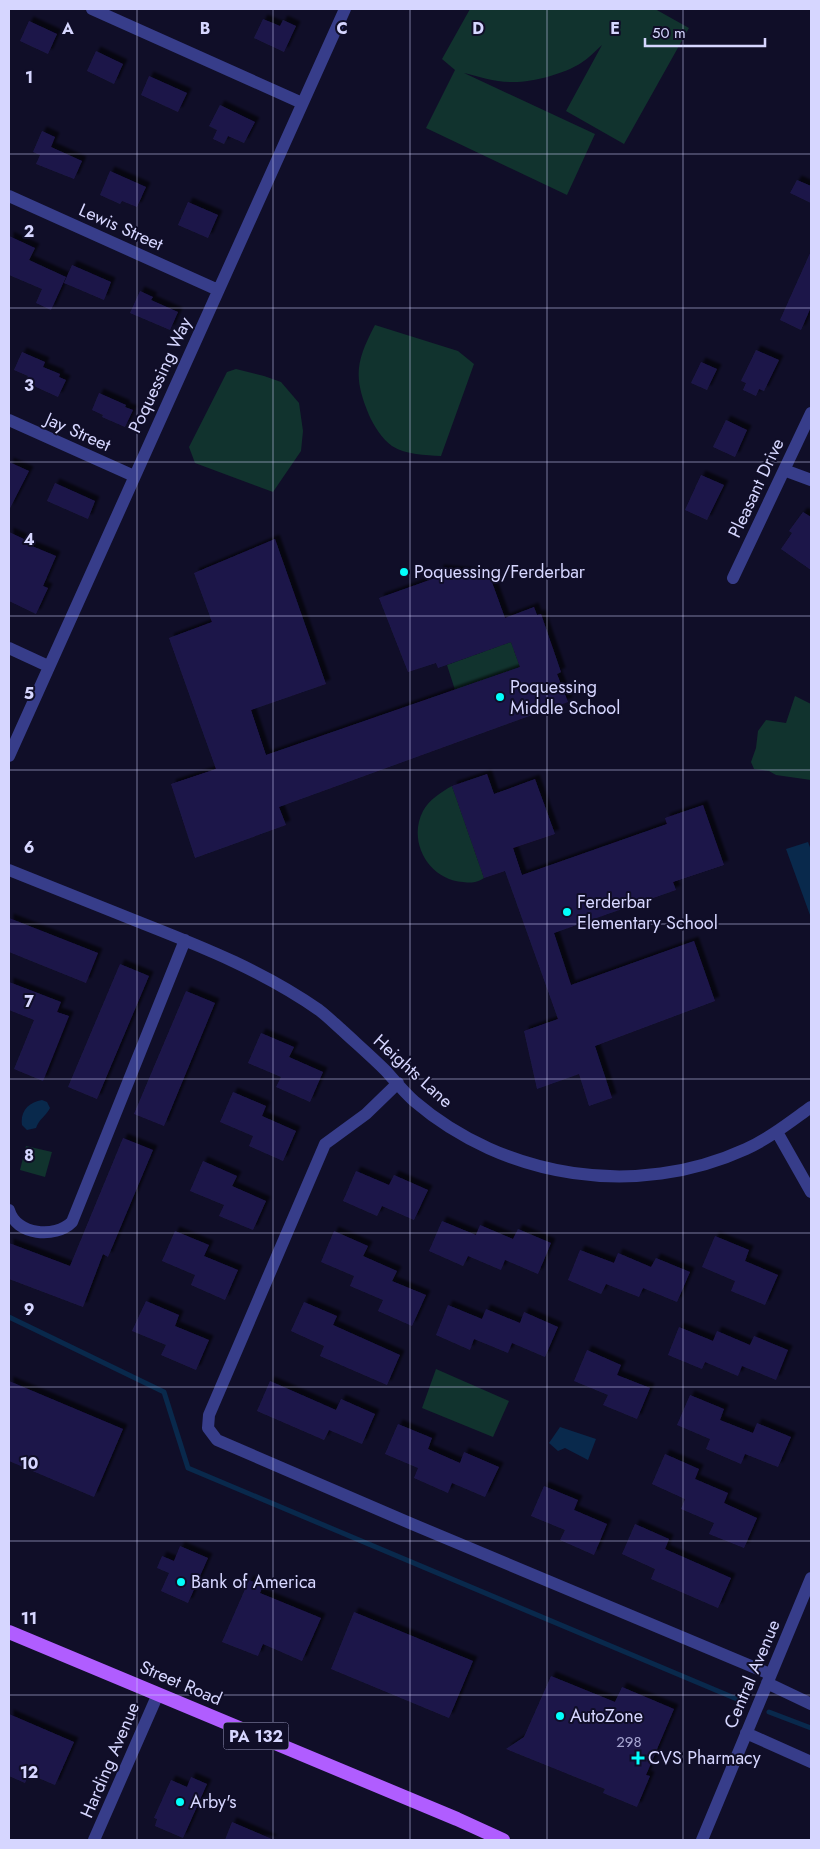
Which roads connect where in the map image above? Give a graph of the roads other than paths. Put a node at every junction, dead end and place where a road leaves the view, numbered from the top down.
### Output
1 (92, 9) edge
2 (344, 9) edge
3 (302, 103) junction
4 (9, 196) edge
5 (218, 290) junction
6 (811, 413) edge
7 (9, 420) edge
8 (784, 470) junction
9 (134, 476) junction
10 (811, 480) edge
11 (733, 578) dead end
12 (9, 648) edge
13 (48, 666) junction
14 (9, 756) edge
15 (9, 870) edge
16 (185, 940) junction
17 (398, 1083) junction
18 (811, 1107) edge
19 (777, 1132) junction
20 (811, 1192) edge
21 (9, 1210) edge
22 (811, 1578) edge
23 (9, 1632) edge
24 (768, 1679) junction
25 (158, 1694) junction
26 (811, 1704) edge
27 (746, 1733) junction
28 (811, 1762) edge
29 (94, 1840) edge
30 (503, 1840) edge
31 (702, 1840) edge

1 - 3 street
2 - 3 street, Poquessing Way
3 - 5 street, Poquessing Way
4 - 5 street, Lewis Street
5 - 9 street, Poquessing Way
6 - 8 street, Pleasant Drive
7 - 9 street, Jay Street
8 - 10 street
8 - 11 street, Pleasant Drive
9 - 13 street, Poquessing Way
12 - 13 street
13 - 14 street, Poquessing Way
15 - 16 street, Heights Lane
16 - 17 street, Heights Lane
16 - 21 street
17 - 19 street, Heights Lane
17 - 24 street
18 - 19 street, Heights Lane
19 - 20 street
22 - 24 street, Central Avenue
23 - 25 main road, Street Road / PA 132
24 - 26 street
24 - 27 street, Central Avenue
25 - 29 street, Harding Avenue
25 - 30 main road, Street Road / PA 132
27 - 28 street
27 - 31 street, Central Avenue

